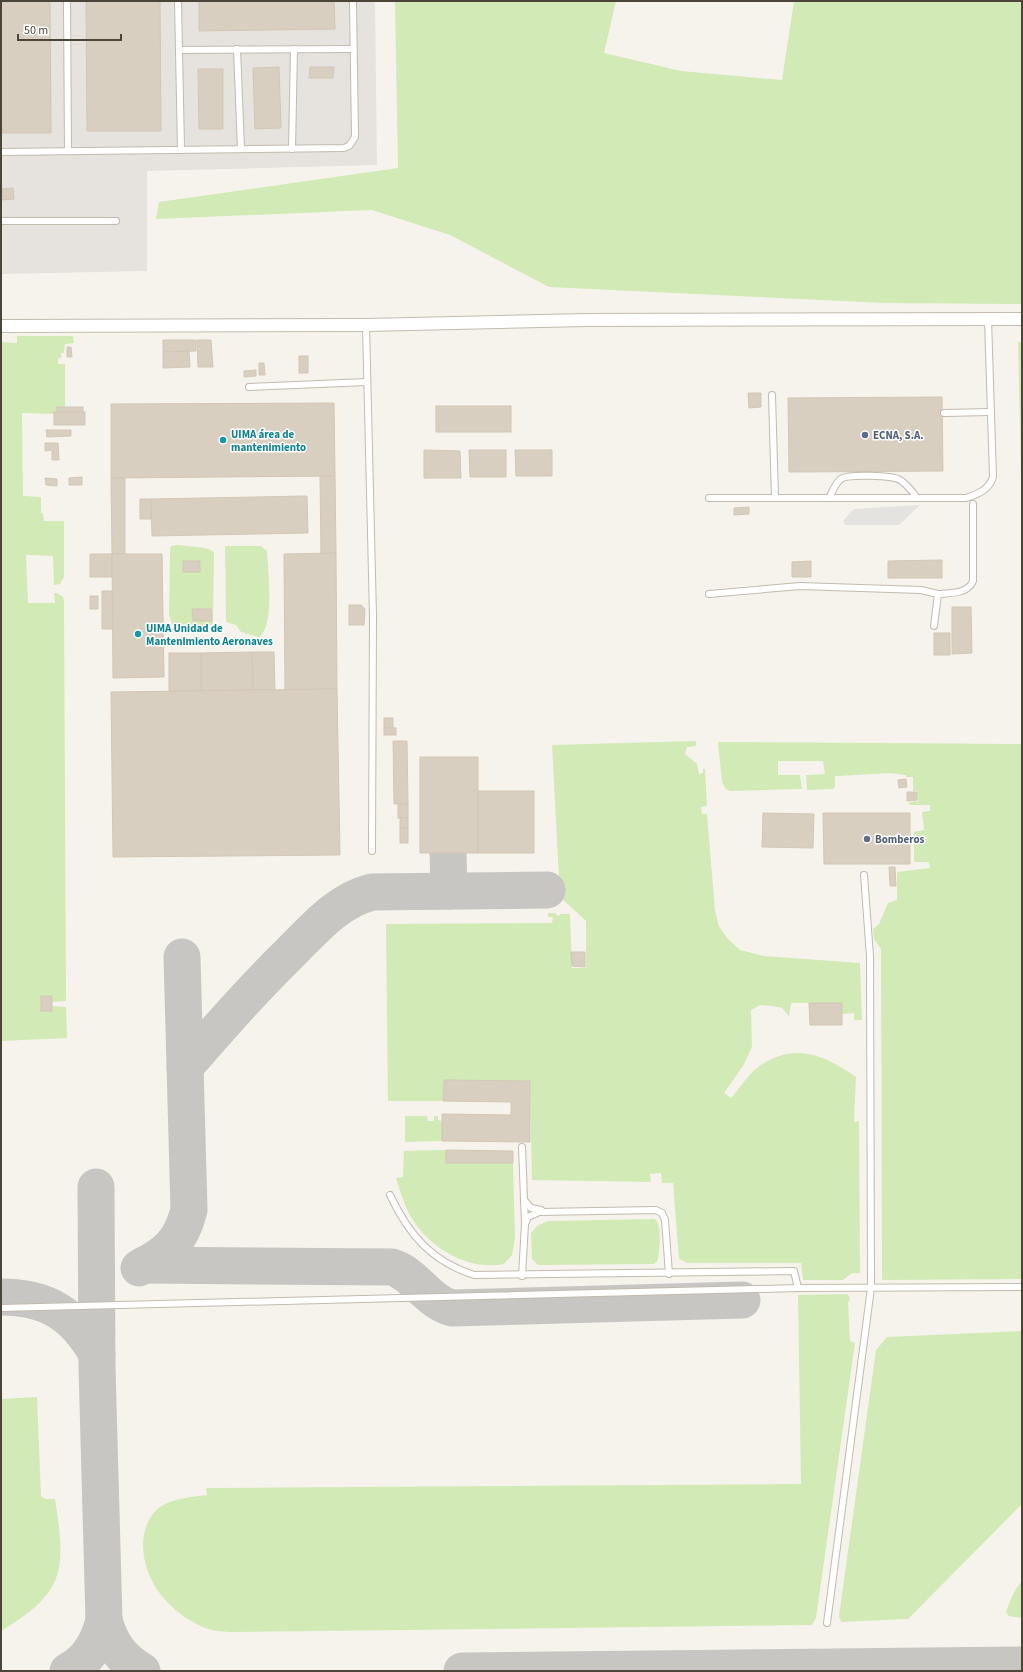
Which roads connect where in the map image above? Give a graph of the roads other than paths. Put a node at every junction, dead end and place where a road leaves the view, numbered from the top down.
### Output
1 (67, 1) edge
2 (178, 1) edge
3 (352, 1) edge
4 (294, 49) junction
5 (353, 49) junction
6 (179, 50) junction
7 (237, 50) junction
8 (241, 149) junction
9 (292, 149) junction
10 (181, 150) junction
11 (1, 152) edge
12 (68, 152) junction
13 (1, 221) edge
14 (116, 221) dead end
15 (988, 319) junction
16 (1022, 320) edge
17 (366, 325) junction
18 (1, 326) edge
19 (367, 382) junction
20 (249, 387) dead end
21 (772, 395) dead end
22 (990, 412) junction
23 (944, 413) dead end
24 (980, 493) junction
25 (709, 498) dead end
26 (775, 498) junction
27 (830, 498) junction
28 (917, 498) junction
29 (966, 498) junction
30 (973, 504) junction
31 (709, 594) dead end
32 (938, 594) junction
33 (934, 626) dead end
34 (372, 851) dead end
35 (864, 875) dead end
36 (522, 1147) dead end
37 (390, 1195) dead end
38 (524, 1200) junction
39 (545, 1211) junction
40 (525, 1224) junction
41 (669, 1274) junction
42 (522, 1276) junction
43 (1022, 1287) edge
44 (798, 1288) junction
45 (871, 1288) junction
46 (1, 1308) edge
47 (827, 1623) dead end

1 - 12 lane
2 - 6 lane
3 - 5 lane
4 - 5 lane
4 - 7 lane
4 - 9 lane
5 - 9 lane
6 - 7 lane
6 - 10 lane
7 - 8 lane
8 - 9 lane
8 - 10 lane
10 - 12 lane
11 - 12 lane
13 - 14 lane
15 - 16 street
15 - 17 street
15 - 22 lane
17 - 18 street
17 - 19 lane
19 - 20 lane
19 - 34 lane
21 - 26 lane
22 - 23 lane
22 - 24 lane
24 - 29 lane
24 - 30 lane
25 - 26 lane
26 - 27 lane
27 - 28 lane
27 - 28 lane
28 - 29 lane
29 - 30 lane
30 - 32 lane
31 - 32 lane
32 - 33 lane
35 - 45 lane
36 - 38 lane
37 - 42 lane
38 - 39 lane
38 - 40 lane
39 - 40 lane
39 - 41 lane
40 - 42 lane
41 - 42 lane
41 - 44 lane
43 - 45 lane
44 - 45 lane
44 - 46 lane
45 - 47 lane

